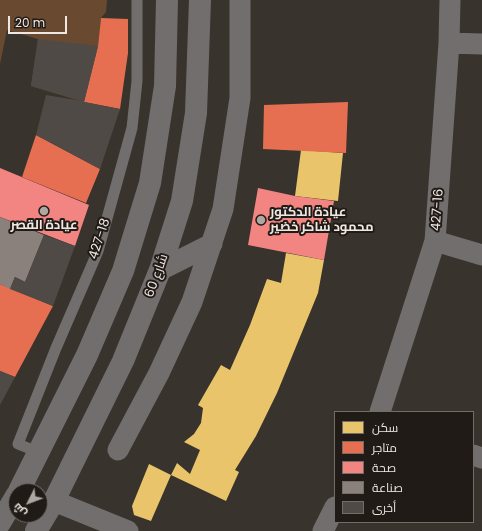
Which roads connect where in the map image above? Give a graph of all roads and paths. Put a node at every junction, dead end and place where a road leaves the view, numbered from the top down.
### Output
1 (137, 0) edge
2 (167, 0) edge
3 (200, 0) edge
4 (240, 0) edge
5 (450, 0) edge
6 (449, 44) junction
7 (482, 44) edge
8 (435, 241) junction
9 (212, 244) junction
10 (482, 255) edge
11 (160, 270) junction
12 (380, 411) edge
13 (118, 450) dead end
14 (38, 452) junction
15 (23, 483) edge
16 (54, 501) junction
17 (334, 509) edge
18 (8, 510) edge
19 (0, 523) edge
20 (36, 531) edge
21 (128, 531) edge
22 (323, 531) edge

1 - 14 lane, 427-18
2 - 14 street
3 - 11 street, شارع 60
4 - 9 street
5 - 6 street, 427-16
6 - 7 street
6 - 8 street, 427-16
8 - 10 street
8 - 12 street, 427-16
9 - 11 street
9 - 13 street
11 - 16 street, شارع 60
14 - 15 street
16 - 20 street, شارع 60
16 - 21 street
17 - 22 street
18 - 19 street

